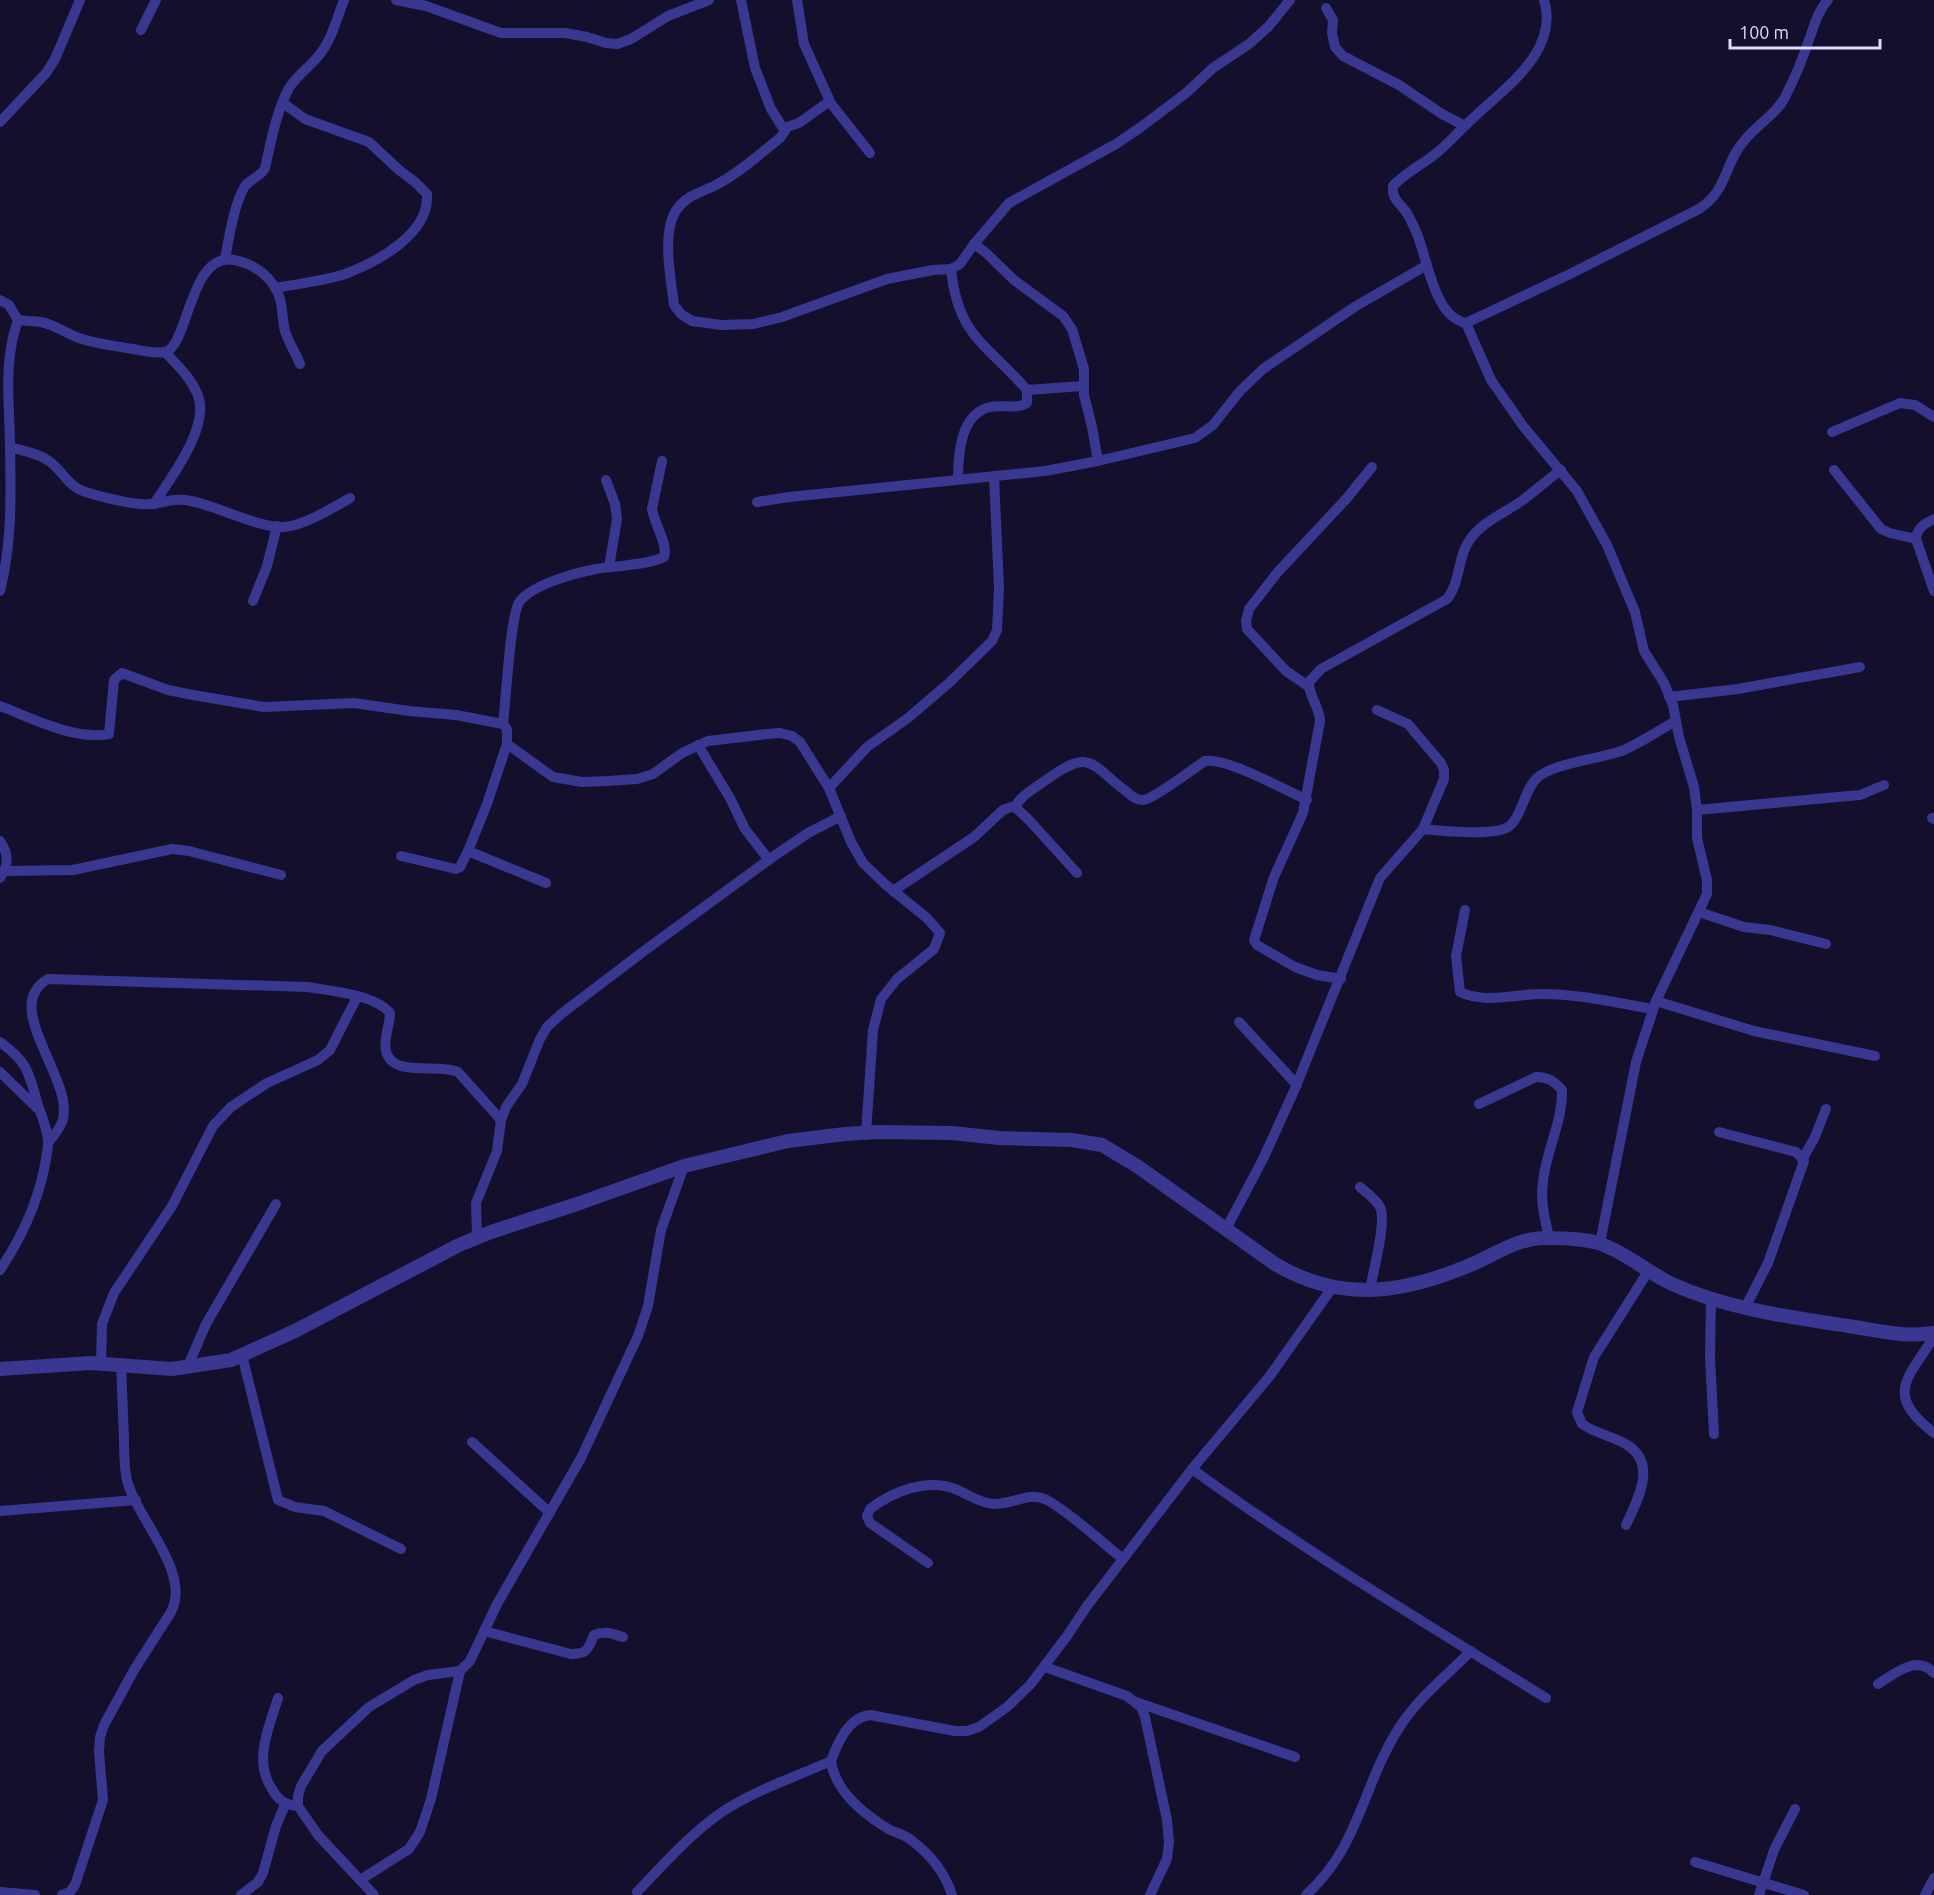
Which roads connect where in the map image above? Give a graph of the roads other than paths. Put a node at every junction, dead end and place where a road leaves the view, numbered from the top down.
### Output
1 (80, 0) edge
2 (156, 0) edge
3 (344, 0) edge
4 (396, 0) edge
5 (709, 0) edge
6 (741, 0) edge
7 (797, 0) edge
8 (1290, 0) edge
9 (1544, 0) edge
10 (1828, 0) edge
11 (1326, 8) dead end
12 (141, 30) dead end
13 (829, 101) junction
14 (283, 102) junction
15 (0, 122) edge
16 (1465, 126) junction
17 (784, 128) junction
18 (870, 153) dead end
19 (974, 244) junction
20 (225, 259) junction
21 (1427, 265) junction
22 (951, 269) junction
23 (275, 288) junction
24 (0, 300) edge
25 (18, 320) junction
26 (1466, 323) junction
27 (165, 352) junction
28 (300, 364) dead end
29 (1083, 386) junction
30 (1027, 390) junction
31 (4, 403) edge
32 (1934, 417) edge
33 (1832, 432) dead end
34 (10, 447) junction
35 (662, 460) dead end
36 (1098, 461) junction
37 (1372, 467) dead end
38 (1561, 470) junction
39 (1834, 470) dead end
40 (994, 476) junction
41 (958, 479) junction
42 (606, 480) dead end
43 (350, 498) dead end
44 (757, 502) dead end
45 (154, 504) junction
46 (1934, 519) edge
47 (277, 526) junction
48 (1916, 539) junction
49 (609, 567) junction
50 (0, 591) edge
51 (1934, 591) edge
52 (253, 601) dead end
53 (1860, 667) dead end
54 (1308, 686) junction
55 (1669, 697) junction
56 (0, 706) edge
57 (1377, 710) dead end
58 (1677, 721) junction
59 (503, 724) junction
60 (507, 744) junction
61 (698, 745) junction
62 (1884, 785) dead end
63 (829, 788) junction
64 (1306, 800) junction
65 (1015, 807) junction
66 (1697, 810) junction
67 (840, 816) junction
68 (1424, 829) junction
69 (0, 841) edge
70 (468, 851) junction
71 (401, 856) dead end
72 (770, 860) junction
73 (1077, 873) dead end
74 (281, 874) dead end
75 (3, 875) edge
76 (546, 883) dead end
77 (893, 891) junction
78 (1465, 910) dead end
79 (1699, 912) junction
80 (1826, 944) dead end
81 (1341, 979) junction
82 (357, 997) junction
83 (1655, 1005) junction
84 (1239, 1022) dead end
85 (0, 1042) edge
86 (1875, 1056) dead end
87 (0, 1072) edge
88 (1296, 1085) junction
89 (1479, 1104) dead end
90 (1826, 1109) dead end
91 (39, 1110) junction
92 (501, 1120) junction
93 (1719, 1132) dead end
94 (866, 1133) junction
95 (48, 1143) junction
96 (1803, 1158) junction
97 (684, 1166) junction
98 (1360, 1187) dead end
99 (276, 1204) dead end
100 (1226, 1229) junction
101 (477, 1237) junction
102 (1548, 1238) junction
103 (1600, 1243) junction
104 (0, 1270) edge
105 (1649, 1270) junction
106 (1332, 1288) junction
107 (1370, 1290) junction
108 (1711, 1298) junction
109 (1750, 1309) junction
110 (1934, 1335) edge
111 (242, 1355) junction
112 (101, 1364) junction
113 (121, 1364) junction
114 (186, 1368) junction
115 (0, 1369) edge
116 (1934, 1433) edge
117 (1714, 1434) dead end
118 (472, 1442) dead end
119 (1192, 1469) junction
120 (136, 1500) junction
121 (0, 1510) edge
122 (550, 1513) junction
123 (1626, 1525) dead end
124 (400, 1549) dead end
125 (1123, 1559) junction
126 (928, 1563) dead end
127 (484, 1630) junction
128 (623, 1637) dead end
129 (1471, 1651) junction
130 (1045, 1667) junction
131 (460, 1671) junction
132 (1934, 1673) edge
133 (1878, 1684) dead end
134 (278, 1698) dead end
135 (1546, 1698) dead end
136 (1136, 1702) junction
137 (1295, 1757) dead end
138 (831, 1761) junction
139 (285, 1805) junction
140 (298, 1806) junction
141 (1795, 1809) dead end
142 (1695, 1862) dead end
143 (1934, 1878) edge
144 (360, 1880) junction
145 (1763, 1884) junction
146 (0, 1892) edge
147 (637, 1892) dead end
148 (35, 1895) edge
149 (62, 1895) edge
150 (241, 1895) edge
151 (374, 1895) edge
152 (952, 1895) edge
153 (1150, 1895) edge
154 (1306, 1895) edge
155 (1759, 1895) edge
156 (1804, 1895) edge
157 (1925, 1895) edge

1 - 15 street
2 - 12 street
3 - 14 street
4 - 5 street
6 - 17 street
7 - 13 street
8 - 19 street
9 - 16 street
10 - 26 street
11 - 16 street
13 - 17 street
13 - 18 street
14 - 20 street
14 - 23 street
16 - 21 street
17 - 22 street
19 - 22 street
19 - 29 street
20 - 23 street
20 - 27 street
21 - 26 street
21 - 36 street
22 - 30 street
23 - 28 street
24 - 25 street
25 - 27 street
25 - 31 street
26 - 38 street
27 - 45 street
29 - 30 street
29 - 36 street
30 - 41 street
31 - 34 street
32 - 33 street
34 - 45 street
34 - 50 street
35 - 49 street
36 - 40 street
37 - 54 street
38 - 54 street
38 - 55 street
39 - 48 street
40 - 41 street
40 - 63 street
41 - 44 street
42 - 49 street
43 - 47 street
45 - 47 street
46 - 48 street
47 - 52 street
48 - 51 street
49 - 59 street
53 - 55 street
54 - 64 street
55 - 58 street
56 - 59 street
57 - 68 street
58 - 66 street
58 - 68 street
59 - 60 street
60 - 61 street
60 - 70 street
61 - 63 street
61 - 72 street
62 - 66 street
63 - 67 street
64 - 65 street
64 - 81 street
65 - 73 street
65 - 77 street
66 - 79 street
67 - 72 street
67 - 77 street
68 - 81 street
69 - 75 street
70 - 71 street
70 - 76 street
72 - 92 street
74 - 75 street
77 - 94 street
78 - 83 street
79 - 80 street
79 - 83 street
81 - 88 street
82 - 92 street
82 - 95 street
82 - 112 street
83 - 86 street
83 - 103 street
84 - 88 street
85 - 91 street
87 - 91 street
88 - 100 street
89 - 102 street
90 - 96 street
91 - 95 street
92 - 101 street
93 - 96 street
94 - 97 street
94 - 100 street
95 - 104 street
96 - 109 street
97 - 101 street
97 - 122 street
98 - 107 street
99 - 114 street
100 - 106 street
101 - 111 street
102 - 103 street
102 - 107 street
103 - 105 street
105 - 108 street
105 - 123 street
106 - 107 street
106 - 119 street
108 - 109 street
108 - 117 street
109 - 110 street
110 - 116 street
111 - 114 street
111 - 124 street
112 - 113 street
112 - 115 street
113 - 114 street
113 - 120 street
118 - 122 street
119 - 125 street
119 - 129 street
120 - 121 street
120 - 149 street
122 - 127 street
125 - 126 street
125 - 130 street
127 - 128 street
127 - 131 street
129 - 135 street
129 - 154 street
130 - 136 street
130 - 138 street
131 - 140 street
131 - 144 street
132 - 133 street
134 - 139 street
136 - 137 street
136 - 153 street
138 - 147 street
138 - 152 street
139 - 140 street
139 - 150 street
140 - 144 street
141 - 145 street
142 - 145 street
143 - 157 street
144 - 151 street
145 - 155 street
145 - 156 street
146 - 148 street

